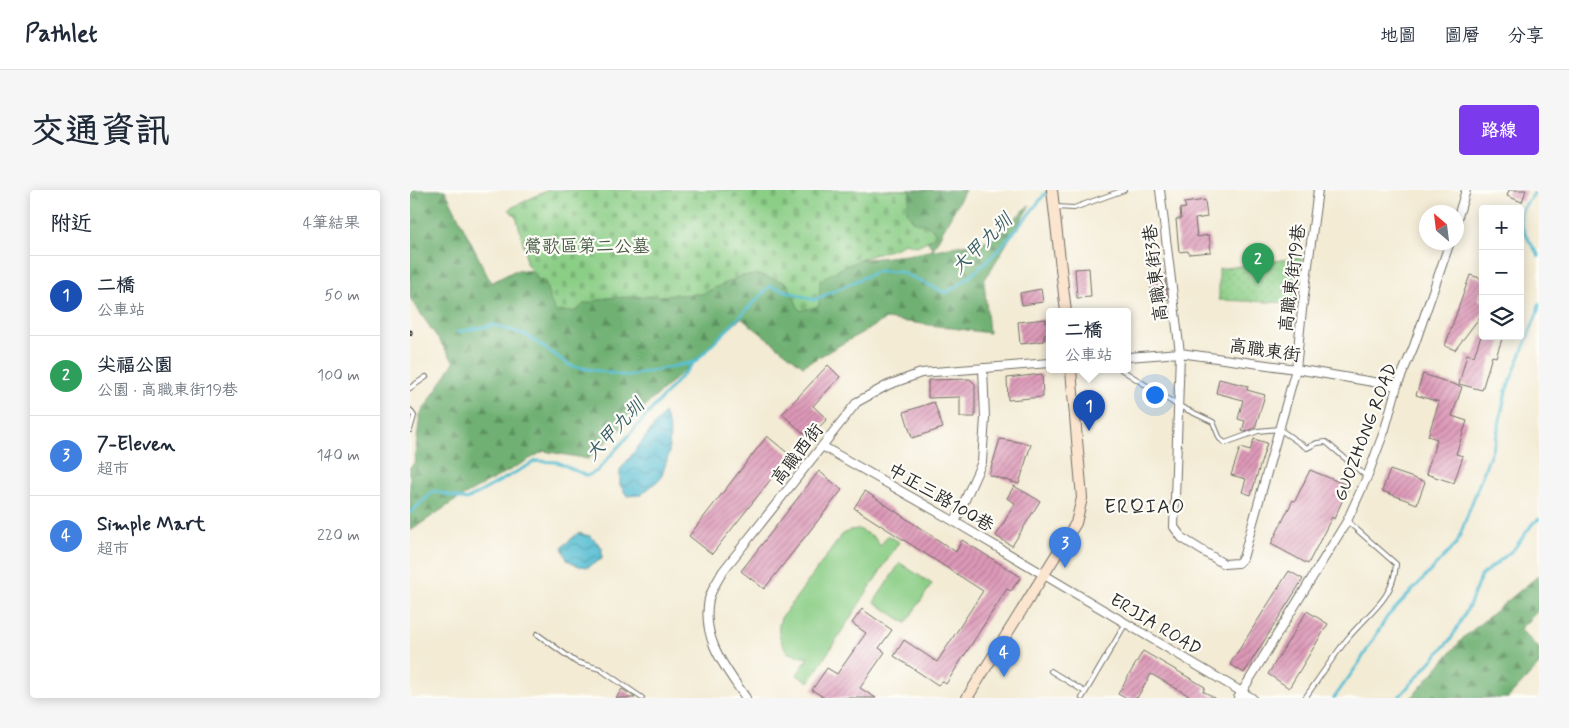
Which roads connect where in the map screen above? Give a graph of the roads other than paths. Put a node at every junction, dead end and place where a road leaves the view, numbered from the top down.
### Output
1 (1052, 190) edge
2 (1124, 190) edge
3 (1160, 190) edge
4 (1318, 190) edge
5 (1466, 190) edge
6 (1461, 205) edge
7 (1054, 207) junction
8 (1447, 250) edge
9 (1066, 308) edge
10 (1180, 353) junction
11 (1131, 357) edge
12 (1046, 363) edge
13 (983, 368) junction
14 (1296, 369) junction
15 (1071, 373) edge
16 (1127, 373) edge
17 (426, 377) dead end
18 (1397, 386) junction
19 (410, 388) edge
20 (1177, 405) junction
21 (410, 410) edge
22 (1279, 429) junction
23 (410, 430) edge
24 (822, 446) junction
25 (1367, 477) junction
26 (1347, 521) junction
27 (955, 522) junction
28 (1238, 563) joint
29 (1044, 575) junction
30 (1126, 623) junction
31 (537, 634) dead end
32 (1051, 671) dead end
33 (1085, 692) junction
34 (1239, 695) edge
35 (642, 698) edge
36 (746, 698) edge
37 (967, 698) edge
38 (1082, 698) edge
39 (1252, 698) edge
40 (1304, 698) edge

1 - 7 street
2 - 7 lane
3 - 10 street, 高職東街3巷
4 - 14 street, 高職東街19巷
5 - 6 street
7 - 9 street
8 - 18 street, GUOZHONG ROAD
10 - 11 street, 高職東街
10 - 14 street, 高職東街
10 - 20 street, 高職東街3巷
12 - 13 street, 高職西街
13 - 24 street, 高職西街
13 - 27 street
14 - 18 street, 高職東街
14 - 22 street, 高職東街19巷
15 - 29 street
16 - 20 lane
17 - 19 lane
18 - 25 street, GUOZHONG ROAD
20 - 22 lane
20 - 28 street, 高職東街3巷
21 - 23 lane
22 - 25 lane
22 - 28 street, 高職東街19巷
24 - 27 street, 中正三路100巷
24 - 36 street, 高職西街
25 - 26 street, GUOZHONG ROAD
26 - 34 street, GUOZHONG ROAD
26 - 40 lane
27 - 29 street, 中正三路100巷
29 - 30 street, ERJIA ROAD
29 - 37 street
30 - 33 lane
30 - 34 street, ERJIA ROAD
31 - 35 lane
32 - 33 lane
33 - 38 lane
34 - 39 street, ERJIA ROAD

